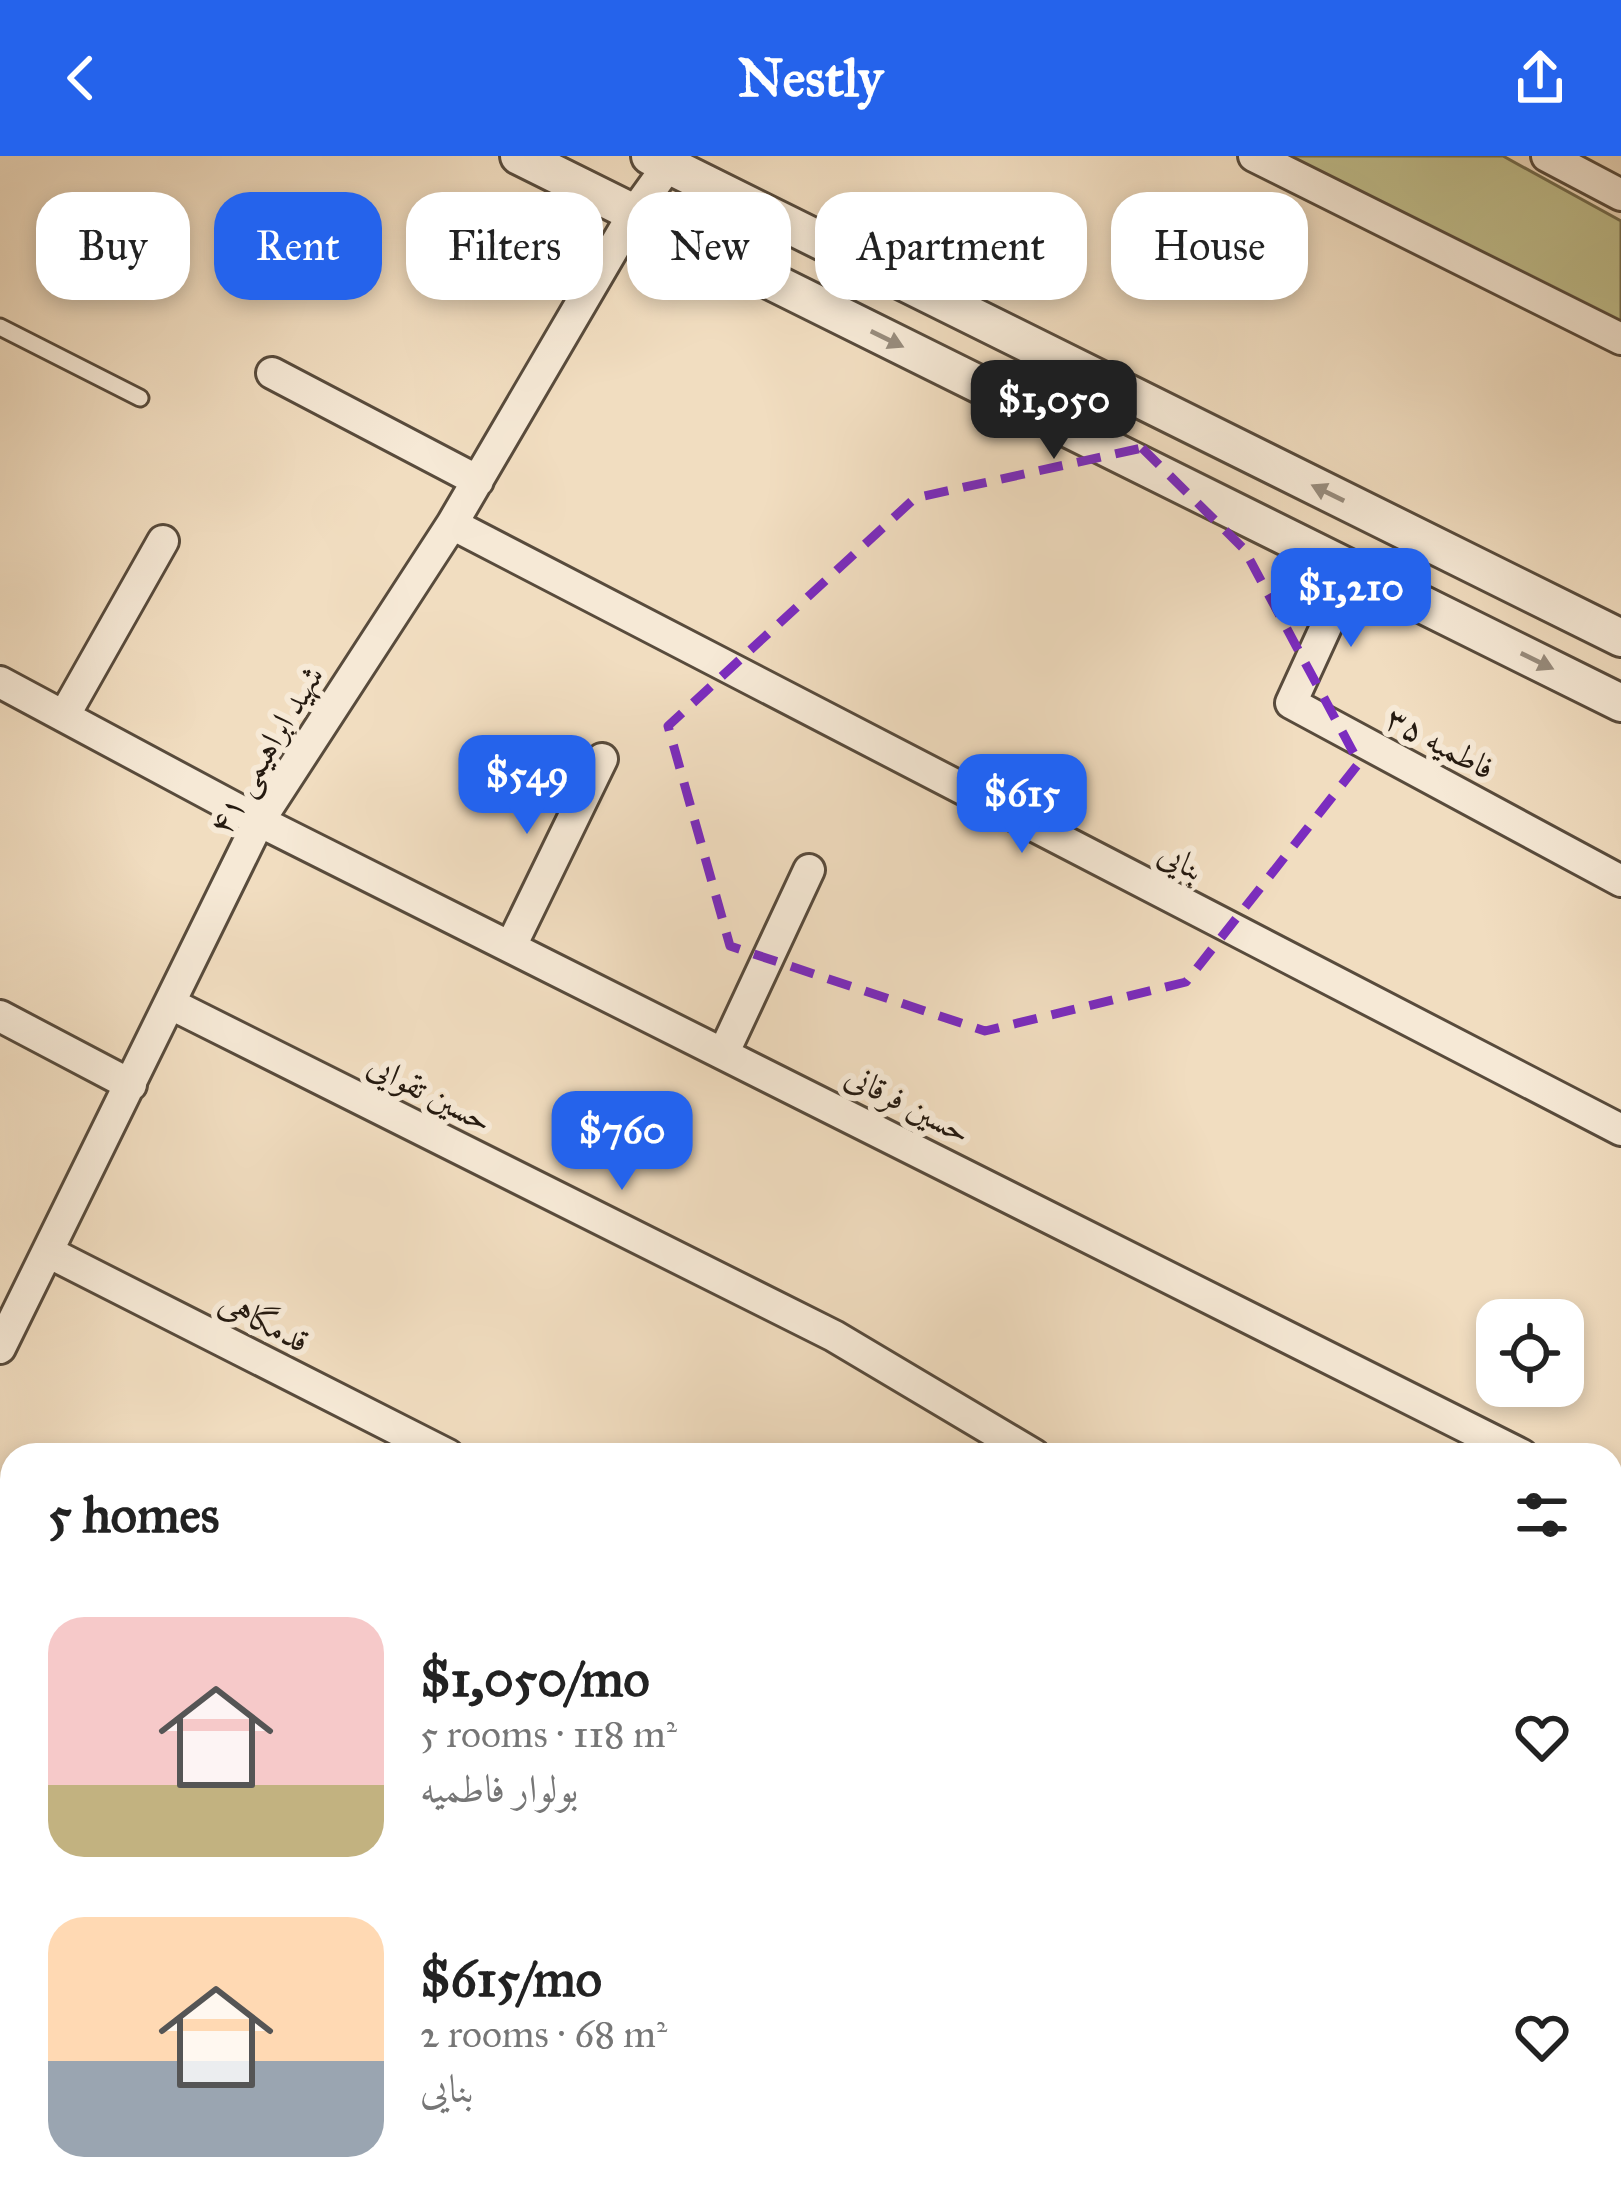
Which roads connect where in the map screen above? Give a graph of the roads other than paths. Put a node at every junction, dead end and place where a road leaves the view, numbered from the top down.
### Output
1 (519, 156) edge
2 (1254, 156) edge
3 (1547, 156) edge
4 (666, 159) edge
5 (646, 192) edge
6 (1621, 195) edge
7 (627, 210) edge
8 (627, 225) edge
9 (791, 291) edge
10 (0, 327) edge
11 (1621, 339) edge
12 (272, 373) dead end
13 (140, 398) dead end
14 (478, 481) junction
15 (452, 524) junction
16 (163, 542) dead end
17 (1352, 569) junction
18 (1621, 638) edge
19 (0, 682) edge
20 (1621, 703) edge
21 (64, 716) junction
22 (602, 759) dead end
23 (259, 820) junction
24 (809, 870) dead end
25 (1621, 881) edge
26 (512, 944) junction
27 (172, 1004) junction
28 (0, 1016) edge
29 (724, 1052) junction
30 (131, 1085) junction
31 (1621, 1130) edge
32 (48, 1252) junction
33 (0, 1348) edge
34 (424, 1443) edge
35 (1014, 1443) edge
36 (1498, 1443) edge

1 - 7 street
2 - 11 street
3 - 6 street
4 - 5 street, شهید ابراهیمی ۴۱
18 -> 4 street
8 - 14 street, شهید ابراهیمی ۴۱
9 -> 17 street
10 - 13 lane
12 - 14 street
14 - 15 street, شهید ابراهیمی ۴۱
15 - 23 street, شهید ابراهیمی ۴۱
15 - 31 street, بنایی
16 - 21 street
17 -> 20 street
17 - 25 street, فاطمیه ۳۵
19 - 21 street, حسین فرقانی
21 - 23 street, حسین فرقانی
22 - 26 street
23 - 26 street, حسین فرقانی
23 - 27 street, شهید ابراهیمی ۴۱
24 - 29 street
26 - 29 street, حسین فرقانی
27 - 30 street, شهید ابراهیمی ۴۱
27 - 35 street, حسین تقوایی
28 - 30 street
29 - 36 street, حسین فرقانی
30 - 32 street, شهید ابراهیمی ۴۱
32 - 33 street, شهید ابراهیمی ۴۱
32 - 34 street, قدمگاهی

